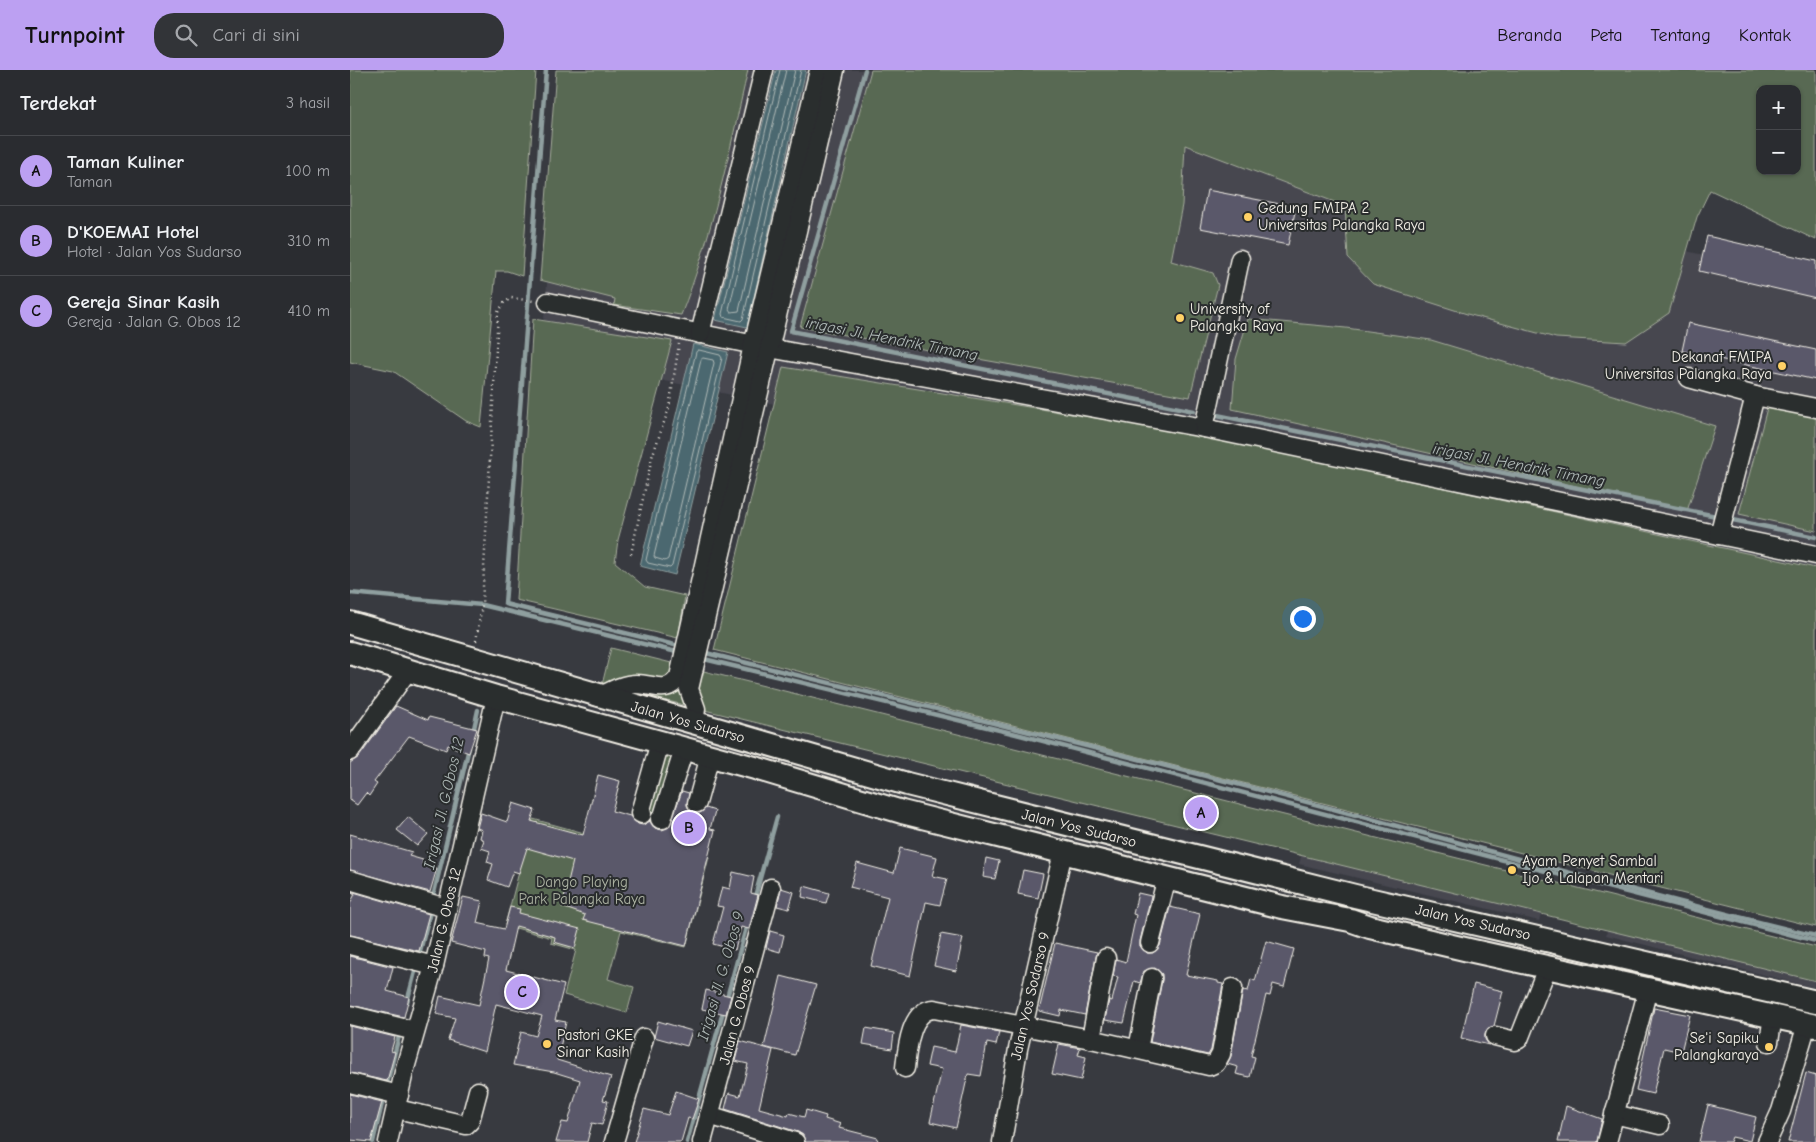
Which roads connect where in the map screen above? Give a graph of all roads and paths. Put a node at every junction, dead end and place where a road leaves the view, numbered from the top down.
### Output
1 (764, 70) edge
2 (819, 70) edge
3 (835, 70) edge
4 (1240, 259) dead end
5 (542, 302) joint
6 (681, 330) junction
7 (700, 334) junction
8 (761, 347) junction
9 (1688, 378) dead end
10 (1755, 396) junction
11 (1816, 408) edge
12 (1204, 428) junction
13 (1722, 523) junction
14 (631, 554) dead end
15 (1816, 555) edge
16 (350, 623) edge
17 (479, 631) dead end
18 (350, 653) edge
19 (407, 672) junction
20 (496, 697) junction
21 (599, 697) junction
22 (694, 723) junction
23 (660, 742) junction
24 (684, 748) junction
25 (350, 751) edge
26 (710, 756) junction
27 (697, 802) dead end
28 (642, 814) dead end
29 (660, 819) dead end
30 (1063, 852) junction
31 (1166, 877) junction
32 (350, 880) edge
33 (770, 888) dead end
34 (1355, 896) junction
35 (446, 908) junction
36 (1350, 920) junction
37 (1150, 942) dead end
38 (350, 945) edge
39 (1106, 958) dead end
40 (434, 966) junction
41 (1547, 968) junction
42 (1152, 978) dead end
43 (1233, 988) dead end
44 (1648, 989) junction
45 (1816, 1002) edge
46 (350, 1014) edge
47 (1772, 1016) junction
48 (1811, 1025) edge
49 (1024, 1027) junction
50 (415, 1031) junction
51 (1495, 1036) dead end
52 (644, 1038) dead end
53 (1092, 1039) junction
54 (1769, 1042) dead end
55 (1138, 1050) junction
56 (905, 1068) dead end
57 (350, 1083) edge
58 (478, 1091) dead end
59 (398, 1102) junction
60 (1614, 1114) junction
61 (709, 1115) junction
62 (1660, 1125) dead end
63 (388, 1142) edge
64 (614, 1142) edge
65 (702, 1142) edge
66 (795, 1142) edge
67 (1002, 1142) edge
68 (1607, 1142) edge
69 (1767, 1142) edge

1 - 7 street
2 - 8 street
3 - 8 street
4 - 12 street
5 - 6 street
5 - 17 path
6 - 7 street
6 - 14 path
7 - 8 street
8 - 12 street
8 - 21 street
8 - 22 street
9 - 10 street
10 - 11 street
10 - 13 street
12 - 13 street
13 - 15 street
16 - 21 main road, Jalan Yos Sudarso
18 - 19 main road, Jalan Yos Sudarso
19 - 20 main road, Jalan Yos Sudarso
19 - 25 street
20 - 23 main road, Jalan Yos Sudarso
20 - 35 street, Jalan G. Obos 12
21 - 22 main road, Jalan Yos Sudarso
22 - 34 main road, Jalan Yos Sudarso
23 - 24 main road, Jalan Yos Sudarso
23 - 28 street
24 - 26 main road, Jalan Yos Sudarso
24 - 29 street
26 - 27 street
26 - 30 main road, Jalan Yos Sudarso
30 - 31 main road, Jalan Yos Sudarso
30 - 49 street, Jalan Yos Sodarso 9
31 - 36 main road, Jalan Yos Sudarso
31 - 37 street
32 - 35 street
33 - 61 street, Jalan G. Obos 9
34 - 36 main road
34 - 45 main road, Jalan Yos Sudarso
35 - 40 street, Jalan G. Obos 12
36 - 41 main road, Jalan Yos Sudarso
38 - 40 street
39 - 53 street
40 - 50 street, Jalan G. Obos 12
41 - 44 main road, Jalan Yos Sudarso
41 - 51 street
42 - 55 street
43 - 55 street
44 - 47 main road, Jalan Yos Sudarso
44 - 60 street
46 - 50 street
47 - 48 main road, Jalan Yos Sudarso
47 - 54 street
48 - 69 street
49 - 53 street
49 - 56 street
49 - 67 street, Jalan Yos Sodarso 9
50 - 59 street, Jalan G. Obos 12
52 - 64 street
53 - 55 street
57 - 59 street
58 - 59 street
59 - 63 street, Jalan G. Obos 12
60 - 62 street
60 - 68 street
61 - 65 street, Jalan G. Obos 9
61 - 66 street

